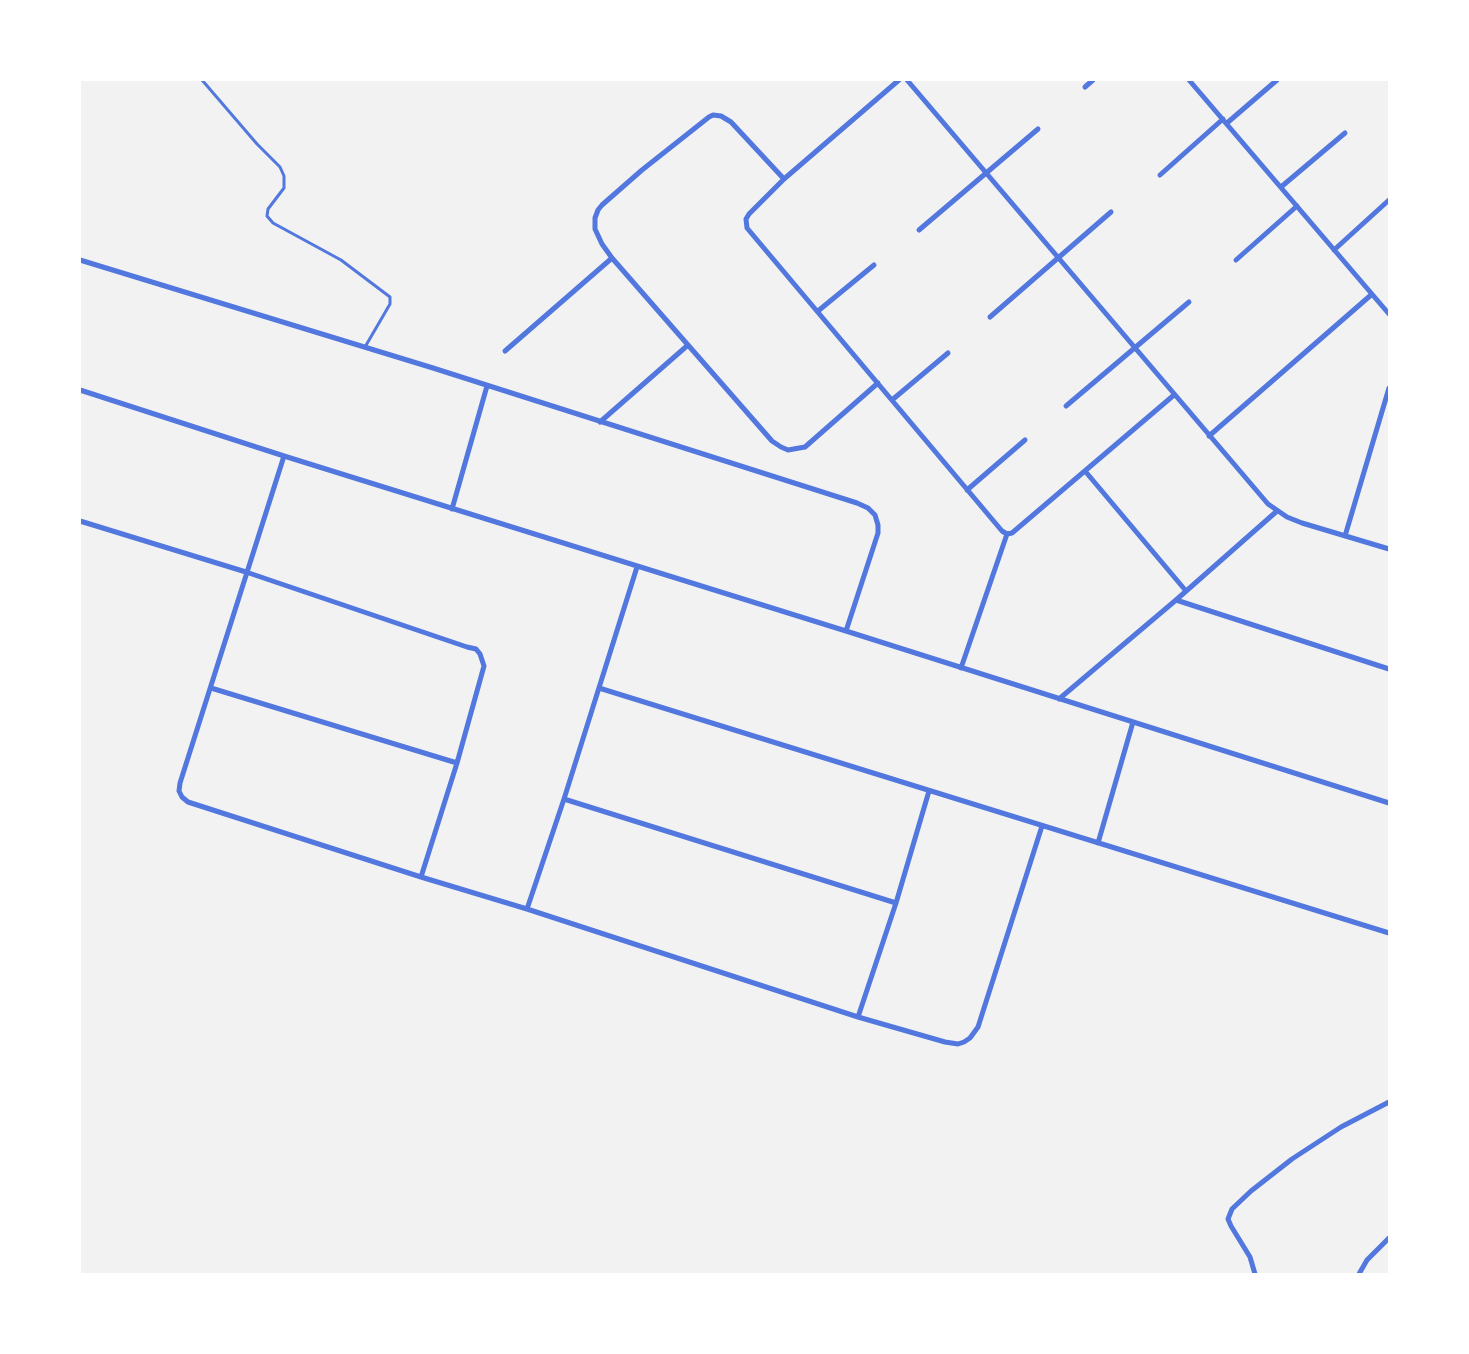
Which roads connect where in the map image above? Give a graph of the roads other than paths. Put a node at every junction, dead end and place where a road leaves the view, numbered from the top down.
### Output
1 (202, 80) edge
2 (899, 80) edge
3 (908, 80) edge
4 (1093, 80) edge
5 (1189, 80) edge
6 (1277, 80) edge
7 (1085, 87) dead end
8 (1225, 121) junction
9 (1038, 129) dead end
10 (1345, 133) dead end
11 (987, 173) junction
12 (1160, 175) dead end
13 (784, 179) junction
14 (1281, 187) junction
15 (1389, 200) edge
16 (1297, 206) junction
17 (1111, 212) dead end
18 (920, 230) dead end
19 (1334, 250) junction
20 (612, 258) junction
21 (1058, 258) junction
22 (80, 260) edge
23 (1236, 260) dead end
24 (874, 265) dead end
25 (1371, 295) junction
26 (1188, 302) dead end
27 (818, 311) junction
28 (1388, 313) edge
29 (990, 317) dead end
30 (688, 345) junction
31 (365, 347) junction
32 (1134, 347) junction
33 (505, 351) dead end
34 (948, 353) dead end
35 (878, 384) junction
36 (487, 386) junction
37 (1389, 388) edge
38 (80, 390) edge
39 (1174, 395) junction
40 (892, 400) junction
41 (1066, 406) dead end
42 (600, 422) junction
43 (1209, 436) junction
44 (1025, 440) dead end
45 (284, 456) junction
46 (1085, 471) junction
47 (967, 490) junction
48 (452, 509) junction
49 (1277, 511) junction
50 (80, 521) edge
51 (1007, 534) junction
52 (1345, 536) junction
53 (1389, 549) edge
54 (637, 567) junction
55 (246, 572) junction
56 (1186, 591) junction
57 (1176, 600) junction
58 (846, 631) junction
59 (961, 668) junction
60 (1389, 669) edge
61 (211, 688) junction
62 (599, 688) junction
63 (1059, 698) junction
64 (1134, 722) junction
65 (457, 763) junction
66 (929, 791) junction
67 (564, 799) junction
68 (1389, 803) edge
69 (1042, 826) junction
70 (1098, 843) junction
71 (421, 877) junction
72 (896, 903) junction
73 (527, 909) junction
74 (1389, 933) edge
75 (858, 1017) junction
76 (1389, 1102) edge
77 (1389, 1238) edge
78 (1254, 1274) edge
79 (1360, 1274) edge

1 - 31 lane
2 - 13 street
3 - 11 street
4 - 7 street
5 - 8 street
6 - 8 street
8 - 12 street
8 - 14 street
9 - 11 street
10 - 14 street
11 - 18 street
11 - 21 street
13 - 20 street
13 - 27 street
14 - 16 street
15 - 19 street
16 - 19 street
16 - 23 street
17 - 21 street
19 - 25 street
20 - 30 street
20 - 33 street
21 - 29 street
21 - 32 street
22 - 31 street
24 - 27 street
25 - 28 street
25 - 43 street
26 - 32 street
27 - 35 street
30 - 35 street
30 - 42 street
31 - 36 street
32 - 39 street
32 - 41 street
34 - 40 street
35 - 40 street
36 - 42 street
36 - 48 street
37 - 52 street
38 - 45 street
39 - 43 street
39 - 46 street
40 - 47 street
42 - 58 street
43 - 49 street
44 - 47 street
45 - 48 street
45 - 55 street
46 - 51 street
46 - 56 street
47 - 51 street
48 - 54 street
49 - 52 street
49 - 56 street
50 - 55 street
51 - 59 street
52 - 53 street
54 - 58 street
54 - 62 street
55 - 61 street
55 - 65 street
56 - 57 street
57 - 60 street
57 - 63 street
58 - 59 street
59 - 63 street
61 - 65 street
61 - 71 street
62 - 66 street
62 - 67 street
63 - 64 street
64 - 68 street
64 - 70 street
65 - 71 street
66 - 69 street
66 - 72 street
67 - 72 street
67 - 73 street
69 - 70 street
69 - 75 street
70 - 74 street
71 - 73 street
72 - 75 street
73 - 75 street
76 - 78 street
77 - 79 street

